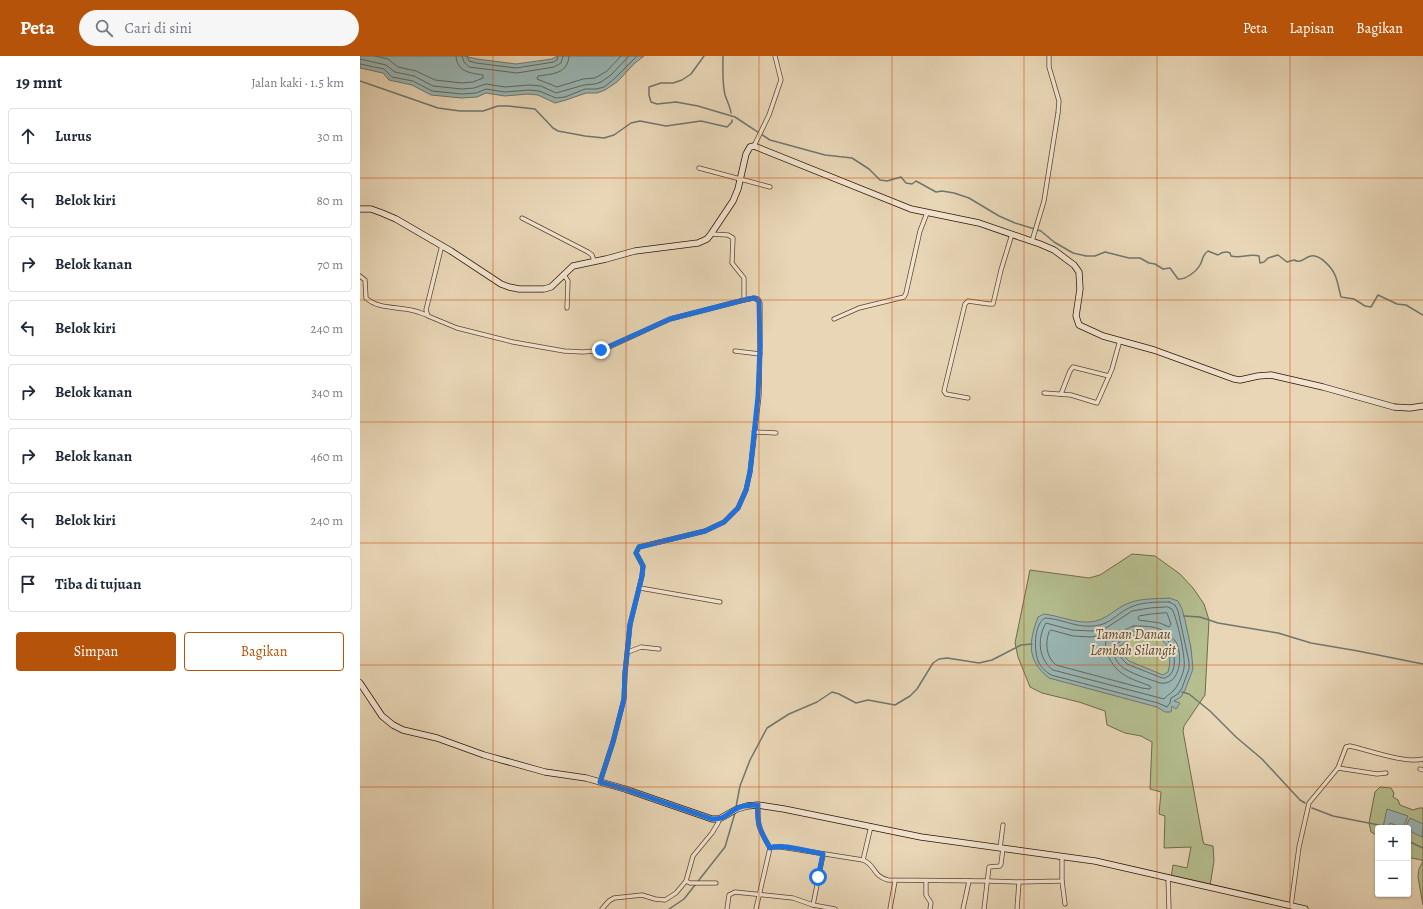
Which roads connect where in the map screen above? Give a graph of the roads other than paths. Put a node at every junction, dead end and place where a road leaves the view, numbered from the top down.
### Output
1 (775, 56) edge
2 (1048, 56) edge
3 (754, 146) junction
4 (699, 168) dead end
5 (740, 179) junction
6 (770, 186) dead end
7 (360, 209) edge
8 (928, 213) junction
9 (522, 218) dead end
10 (711, 234) junction
11 (1012, 234) junction
12 (1032, 241) junction
13 (442, 245) junction
14 (594, 261) junction
15 (564, 274) junction
16 (360, 276) edge
17 (744, 300) junction
18 (567, 308) dead end
19 (428, 316) junction
20 (834, 319) dead end
21 (1120, 340) junction
22 (735, 351) dead end
23 (760, 354) junction
24 (1109, 376) junction
25 (1044, 393) dead end
26 (1061, 394) junction
27 (968, 398) dead end
28 (1423, 406) edge
29 (754, 432) junction
30 (776, 433) dead end
31 (640, 588) junction
32 (720, 602) dead end
33 (659, 649) dead end
34 (628, 652) junction
35 (360, 683) edge
36 (1423, 759) edge
37 (1338, 768) junction
38 (1386, 774) dead end
39 (600, 782) junction
40 (758, 805) junction
41 (719, 819) junction
42 (1003, 825) dead end
43 (871, 826) junction
44 (770, 848) junction
45 (1002, 848) junction
46 (823, 854) junction
47 (1062, 856) junction
48 (863, 860) junction
49 (1168, 877) junction
50 (686, 881) junction
51 (895, 881) junction
52 (926, 881) junction
53 (969, 881) junction
54 (988, 881) junction
55 (1019, 882) junction
56 (1062, 882) junction
57 (716, 883) dead end
58 (759, 895) junction
59 (813, 904) junction
60 (1065, 904) dead end
61 (1291, 906) junction
62 (1284, 907) edge
63 (602, 909) edge
64 (727, 909) edge
65 (756, 909) edge
66 (835, 909) edge
67 (890, 909) edge
68 (930, 909) edge
69 (963, 909) edge
70 (984, 909) edge
71 (1018, 909) edge
72 (1170, 909) edge
73 (1305, 909) edge

1 - 3 street
2 - 12 street
3 - 5 street
3 - 8 street
4 - 5 street
5 - 6 street
5 - 10 street
7 - 13 street
8 - 11 street
8 - 20 street
9 - 14 street
10 - 14 street
10 - 17 street
11 - 12 street
11 - 27 street
12 - 21 street
13 - 15 street
13 - 19 street
14 - 15 street
15 - 18 street
16 - 19 street
17 - 19 street
17 - 23 street
21 - 24 street
21 - 28 street
22 - 23 street
23 - 29 street
24 - 26 street
24 - 26 street
25 - 26 street
29 - 30 street
29 - 31 street
31 - 32 street
31 - 34 street
33 - 34 street
34 - 39 street
35 - 39 street
36 - 37 street
37 - 38 street
37 - 61 street
39 - 41 street
40 - 41 street
40 - 43 street
40 - 44 street
41 - 50 street
42 - 45 street
43 - 45 street
43 - 48 street
44 - 46 street
44 - 58 street
45 - 47 street
45 - 54 street
46 - 48 street
46 - 59 street
47 - 49 street
47 - 56 street
48 - 51 street
49 - 62 street
49 - 72 street
50 - 57 street
50 - 63 street
51 - 52 street
51 - 67 street
52 - 53 street
52 - 68 street
53 - 54 street
53 - 69 street
54 - 55 street
54 - 70 street
55 - 56 street
55 - 71 street
56 - 60 street
58 - 59 street
58 - 64 street
58 - 65 street
59 - 66 street
61 - 62 street
61 - 73 street

